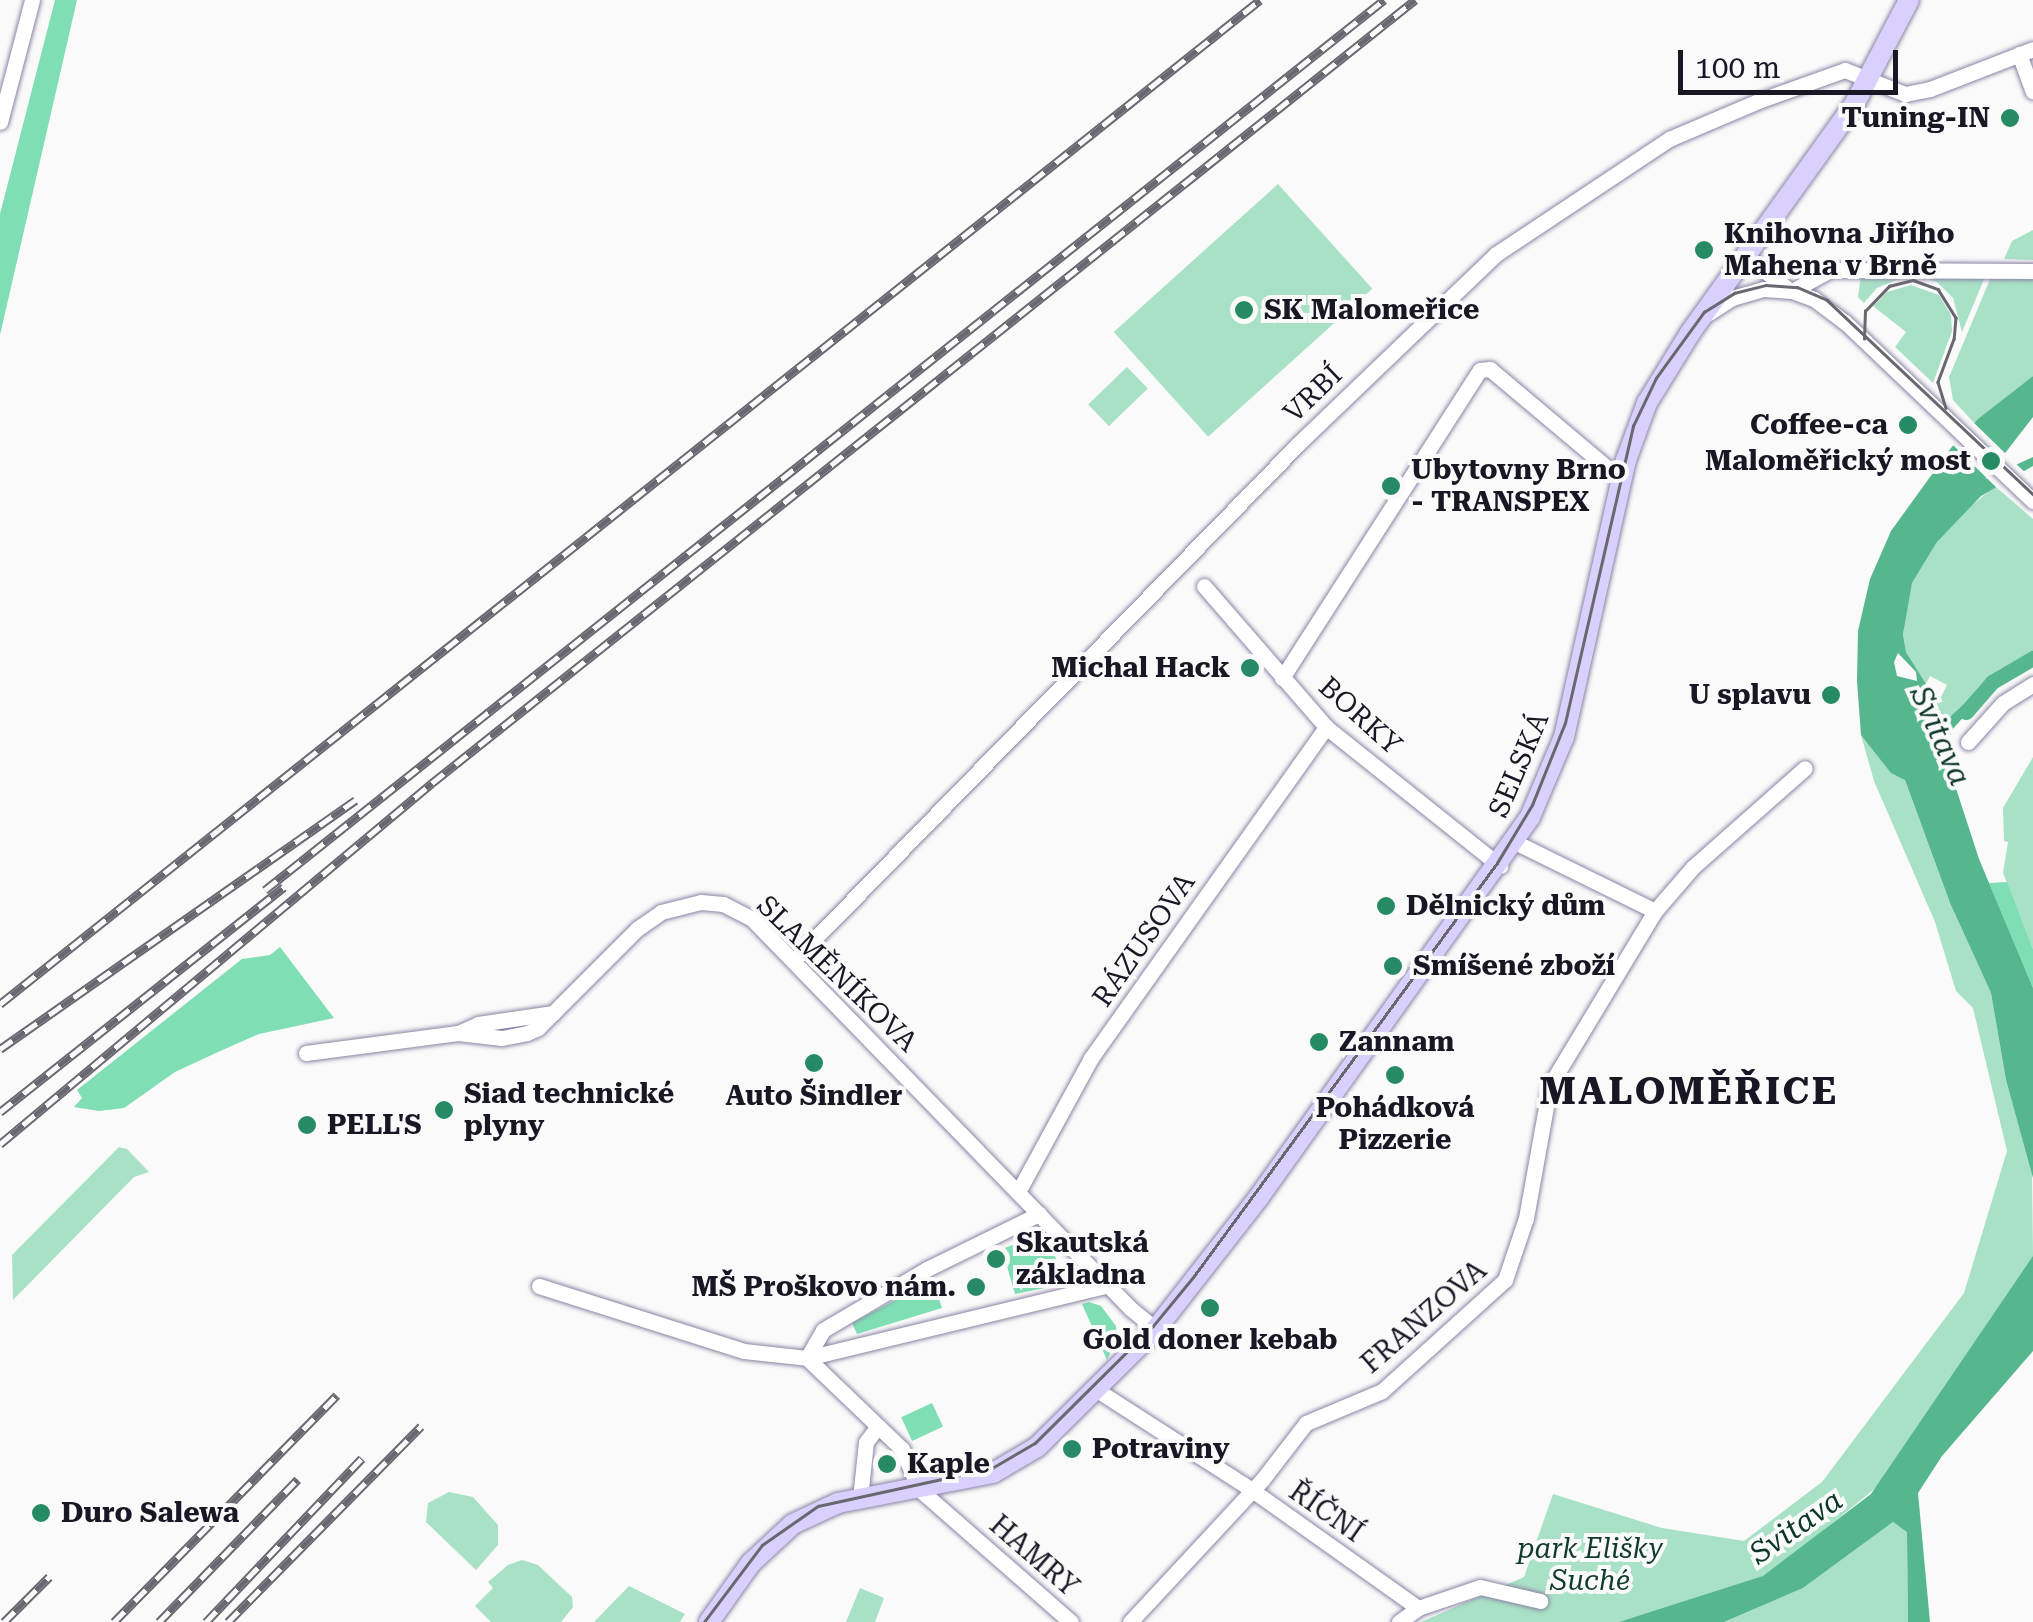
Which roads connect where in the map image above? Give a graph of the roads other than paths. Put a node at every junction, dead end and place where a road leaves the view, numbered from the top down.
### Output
1 (32, 0) edge
2 (1909, 0) edge
3 (2026, 52) edge
4 (1869, 78) junction
5 (2033, 92) edge
6 (0, 122) edge
7 (1746, 256) junction
8 (2033, 271) edge
9 (1792, 291) junction
10 (1706, 316) junction
11 (1622, 480) junction
12 (2030, 499) edge
13 (1204, 586) dead end
14 (1282, 678) junction
15 (2033, 684) edge
16 (1326, 727) junction
17 (1968, 742) dead end
18 (1805, 768) dead end
19 (1524, 847) junction
20 (1500, 866) junction
21 (1655, 912) junction
22 (794, 960) junction
23 (306, 1054) dead end
24 (1018, 1192) junction
25 (1040, 1214) junction
26 (1108, 1285) junction
27 (539, 1286) dead end
28 (1156, 1329) junction
29 (807, 1358) junction
30 (1096, 1390) junction
31 (878, 1426) junction
32 (919, 1489) junction
33 (1252, 1490) junction
34 (860, 1498) junction
35 (1540, 1601) dead end
36 (1418, 1608) junction
37 (708, 1622) edge
38 (1071, 1622) edge
39 (1130, 1622) edge
40 (1398, 1622) edge

1 - 6 street
2 - 4 main road, SELSKÁ
3 - 4 street, VRBÍ
3 - 5 street
4 - 7 main road, SELSKÁ
4 - 22 street, VRBÍ
7 - 9 street
7 - 10 main road, SELSKÁ
8 - 9 street
9 - 10 street
9 - 12 street
10 - 11 main road, SELSKÁ
11 - 14 street
11 - 19 main road, SELSKÁ
13 - 14 street, BORKY
14 - 16 street, BORKY
15 - 17 street
16 - 20 street, BORKY
16 - 24 street, RÁZUSOVA
18 - 21 street, FRANZOVA
19 - 20 main road, SELSKÁ
19 - 21 street
20 - 28 main road, SELSKÁ
21 - 33 street, FRANZOVA
22 - 23 street, SLAMĚNÍKOVA
22 - 24 street, SLAMĚNÍKOVA
24 - 25 street, SLAMĚNÍKOVA
25 - 26 street, SLAMĚNÍKOVA
25 - 29 street
26 - 28 street, SLAMĚNÍKOVA
26 - 29 street
27 - 29 street
28 - 30 main road, SELSKÁ
29 - 31 street
30 - 32 main road, SELSKÁ
30 - 33 street, ŘÍČNÍ
31 - 32 street
31 - 34 street
32 - 34 main road
32 - 38 street, HAMRY
33 - 36 street, ŘÍČNÍ
33 - 39 street, FRANZOVA
34 - 37 main road
35 - 36 street
36 - 40 street

